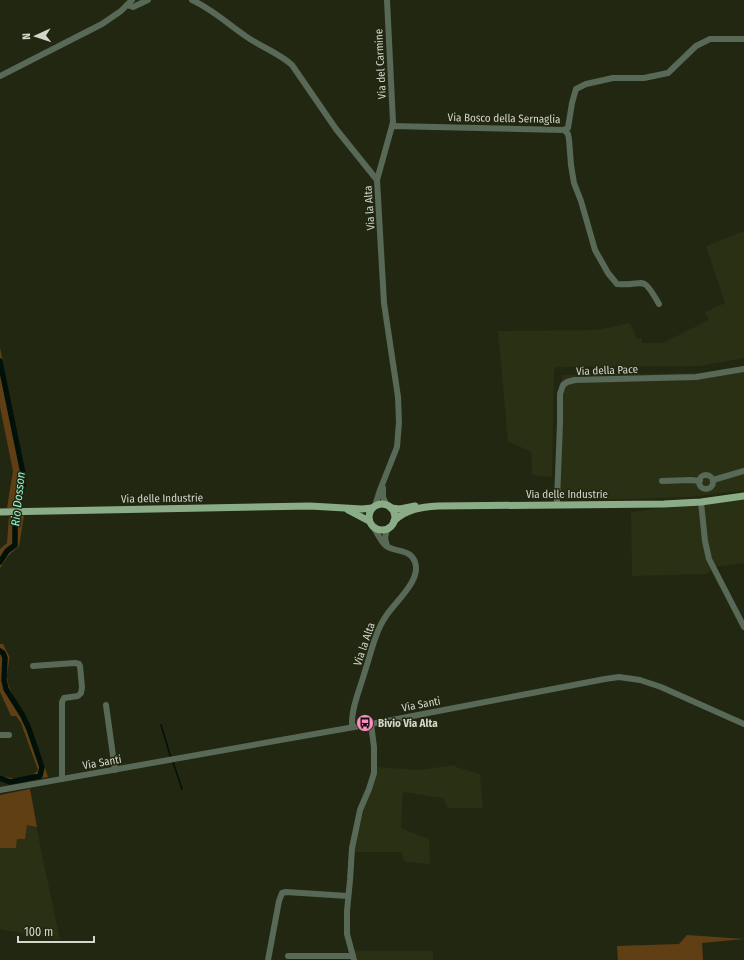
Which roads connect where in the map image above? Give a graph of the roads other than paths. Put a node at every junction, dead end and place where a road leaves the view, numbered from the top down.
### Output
1 (132, 0) edge
2 (148, 0) edge
3 (192, 0) edge
4 (387, 0) edge
5 (127, 5) junction
6 (744, 39) edge
7 (0, 76) edge
8 (392, 126) junction
9 (564, 130) junction
10 (377, 180) junction
11 (659, 304) dead end
12 (744, 369) edge
13 (388, 470) junction
14 (744, 472) edge
15 (713, 480) junction
16 (662, 481) dead end
17 (700, 481) junction
18 (744, 492) edge
19 (744, 496) edge
20 (557, 501) junction
21 (701, 502) junction
22 (324, 506) junction
23 (389, 506) junction
24 (373, 507) junction
25 (0, 512) edge
26 (394, 521) junction
27 (371, 524) junction
28 (387, 529) junction
29 (388, 547) junction
30 (744, 627) edge
31 (33, 666) dead end
32 (106, 705) dead end
33 (371, 724) junction
34 (744, 724) edge
35 (352, 727) junction
36 (0, 735) edge
37 (8, 735) dead end
38 (115, 770) junction
39 (62, 780) junction
40 (0, 790) edge
41 (348, 896) junction
42 (288, 956) dead end
43 (354, 958) edge
44 (268, 960) edge

1 - 5 street
2 - 5 street
3 - 10 street, Via la Alta
4 - 8 street, Via del Carmine
5 - 7 street
6 - 9 street, Via Bosco della Sernaglia
8 - 9 street, Via Bosco della Sernaglia
8 - 10 street
9 - 11 street
10 - 13 street, Via la Alta
12 - 20 street, Via della Pace
13 - 23 street
13 - 24 street
14 - 15 street
15 - 17 street
15 - 17 street
16 - 17 street
18 - 20 main road, Via delle Industrie
19 - 21 main road, Via delle Industrie
20 - 23 main road, Via delle Industrie
21 - 26 main road, Via delle Industrie
21 - 30 street
22 - 24 main road, Via delle Industrie
22 - 25 main road, Via delle Industrie
22 - 27 main road, Via delle Industrie
23 - 24 main road
23 - 26 main road
24 - 27 main road
26 - 28 main road
27 - 28 main road
27 - 29 street
28 - 29 street
29 - 35 street, Via la Alta
31 - 39 street
32 - 38 street
33 - 34 street, Via Santi
33 - 35 street, Via Santi
33 - 41 street
35 - 38 street, Via Santi
36 - 37 street
38 - 39 street, Via Santi
39 - 40 street, Via Santi
41 - 43 street
41 - 44 street
42 - 43 street

